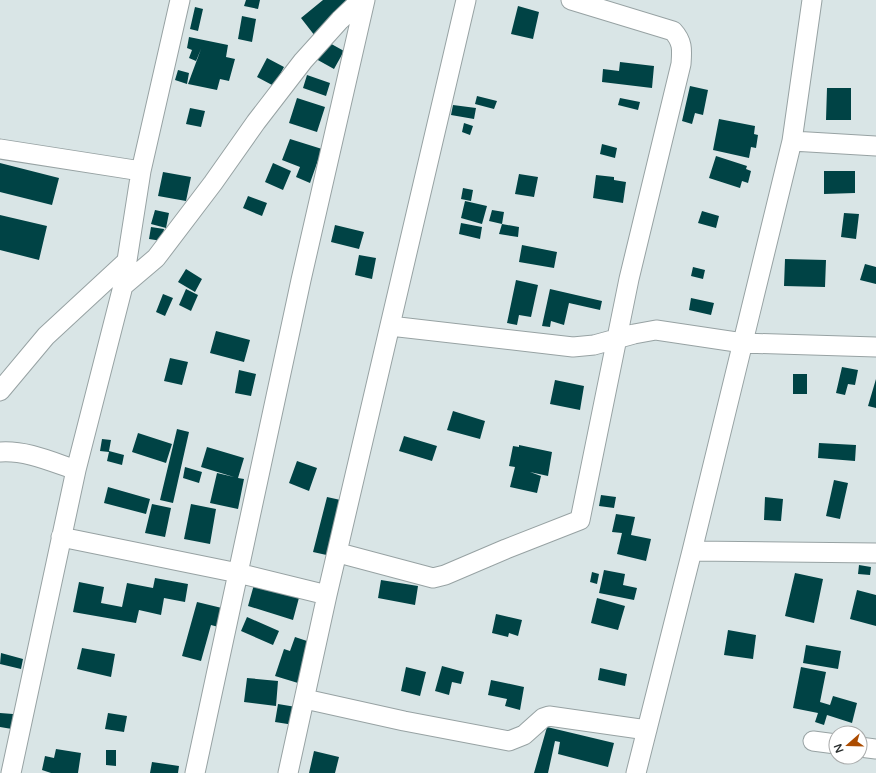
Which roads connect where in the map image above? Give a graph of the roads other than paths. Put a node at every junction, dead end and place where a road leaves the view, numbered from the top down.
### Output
1 (180, 0) edge
2 (361, 0) edge
3 (365, 0) edge
4 (466, 0) edge
5 (571, 0) edge
6 (812, 0) edge
7 (792, 141) junction
8 (876, 146) edge
9 (0, 149) edge
10 (141, 171) junction
11 (126, 262) junction
12 (122, 286) junction
13 (390, 326) junction
14 (617, 339) junction
15 (743, 343) junction
16 (876, 347) edge
17 (0, 391) edge
18 (0, 452) edge
19 (76, 470) junction
20 (61, 537) junction
21 (692, 551) junction
22 (338, 553) junction
23 (876, 553) edge
24 (238, 573) junction
25 (327, 595) junction
26 (306, 699) junction
27 (647, 730) junction
28 (813, 741) dead end
29 (828, 743) edge
30 (11, 773) edge
31 (195, 773) edge
32 (288, 773) edge
33 (636, 773) edge

1 - 10 street
2 - 12 street
3 - 24 street
4 - 13 street
5 - 14 street
6 - 7 street
7 - 8 street
7 - 15 street
9 - 10 street
10 - 11 street
11 - 12 street
11 - 17 street
12 - 19 street
13 - 14 street
13 - 22 street
14 - 15 street
14 - 22 street
15 - 16 street
15 - 21 street
18 - 19 street
19 - 20 street
20 - 24 street
20 - 30 street
21 - 23 street
21 - 27 street
22 - 25 street
24 - 25 street
24 - 31 street
25 - 26 street
26 - 27 street
26 - 32 street
27 - 33 street
28 - 29 street

